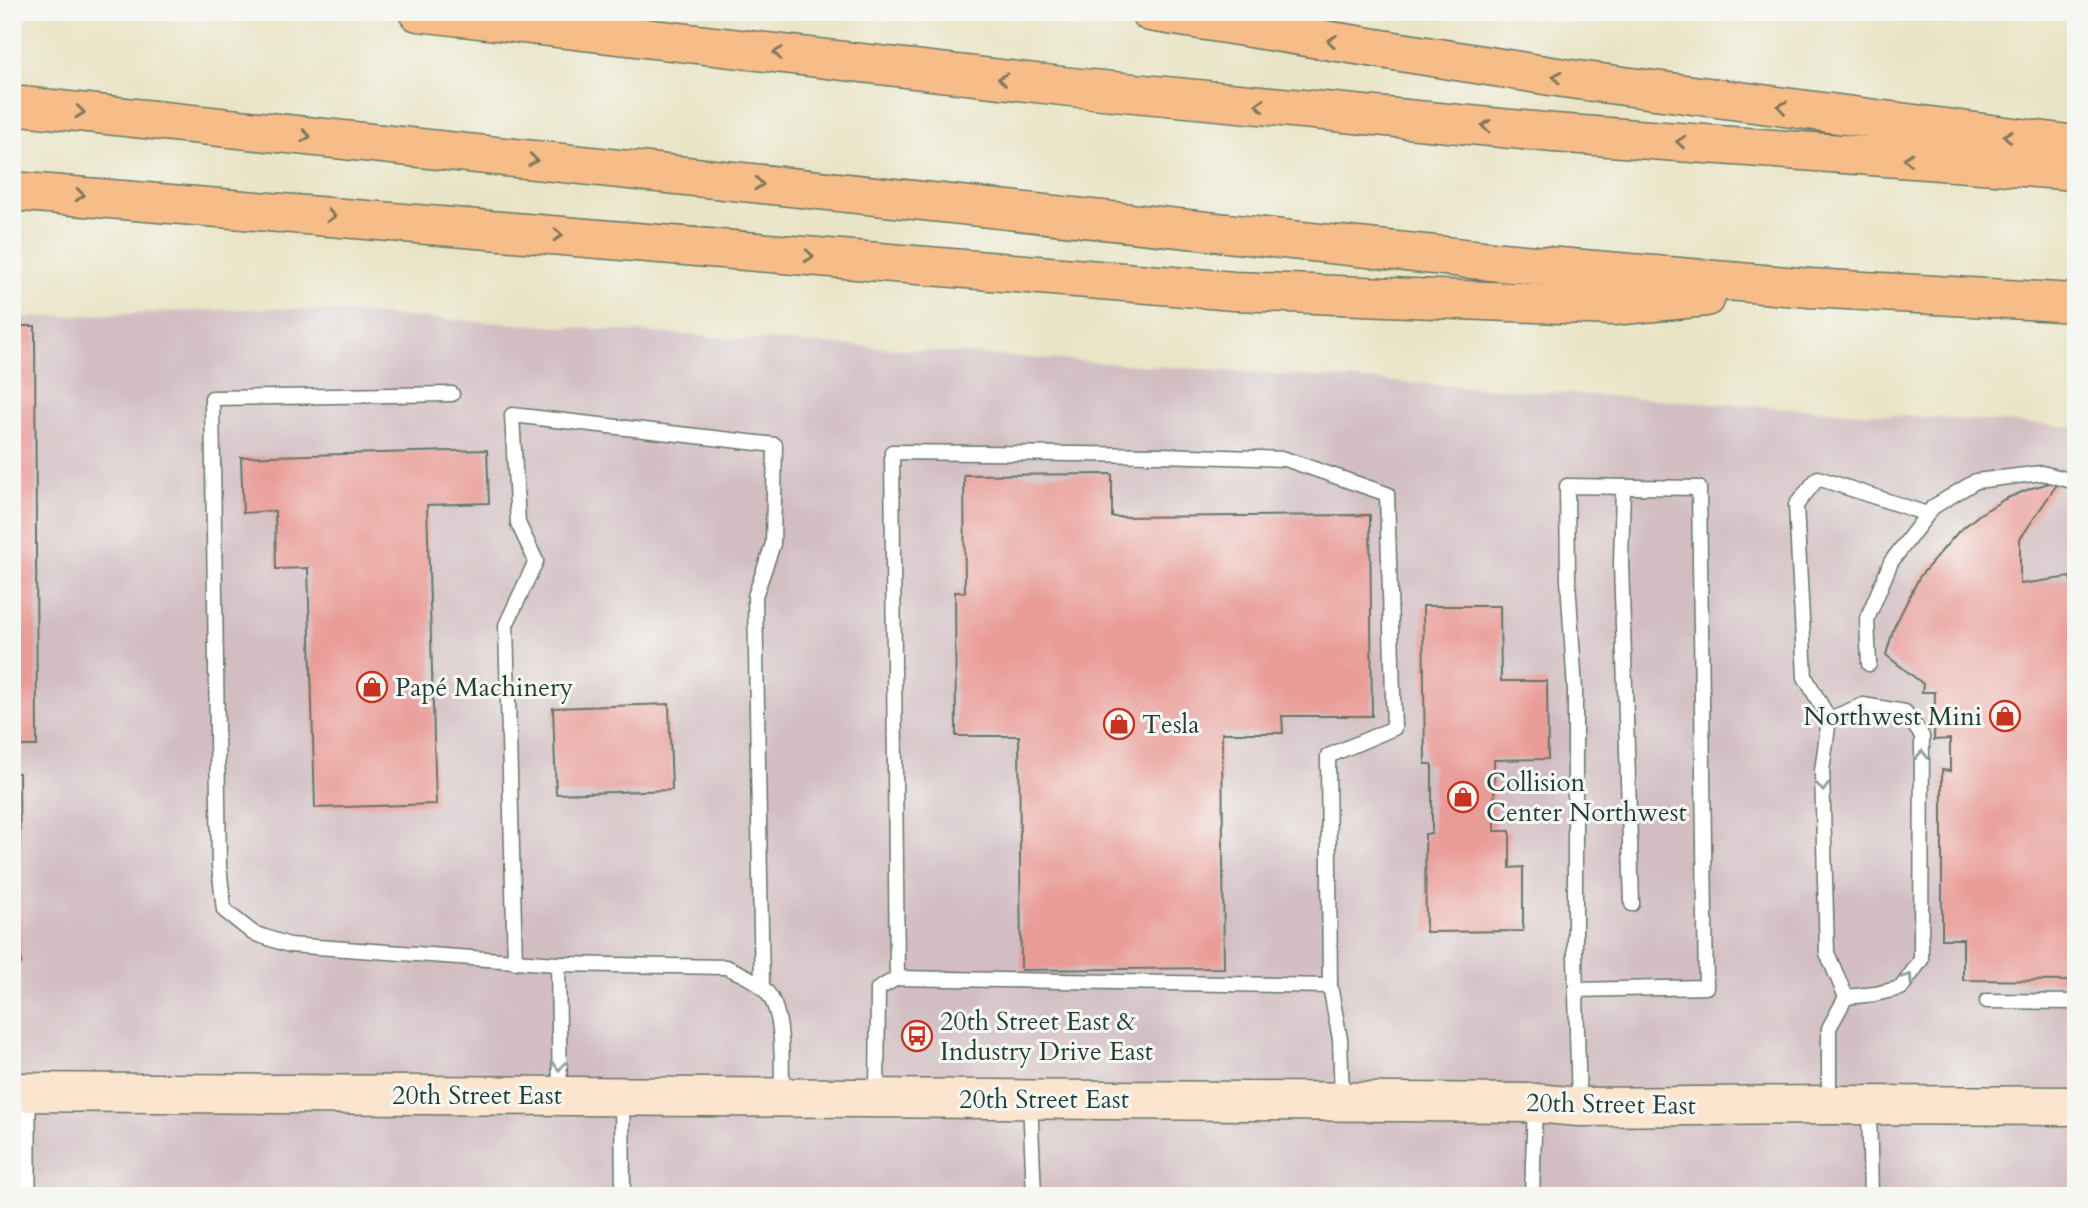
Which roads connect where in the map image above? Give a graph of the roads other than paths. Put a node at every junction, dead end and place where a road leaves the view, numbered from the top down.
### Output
1 (418, 12) edge
2 (1150, 12) edge
3 (12, 105) edge
4 (2076, 145) edge
5 (2076, 171) edge
6 (12, 191) edge
7 (1810, 288) junction
8 (2076, 303) edge
9 (452, 394) dead end
10 (2076, 482) edge
11 (1623, 487) junction
12 (1927, 514) junction
13 (1869, 664) dead end
14 (1829, 719) junction
15 (1632, 904) dead end
16 (515, 962) junction
17 (558, 964) junction
18 (897, 978) junction
19 (1330, 986) junction
20 (762, 988) junction
21 (1576, 990) junction
22 (1846, 997) junction
23 (1987, 1001) dead end
24 (2076, 1003) edge
25 (15, 1092) edge
26 (559, 1096) junction
27 (622, 1096) junction
28 (782, 1097) junction
29 (877, 1098) junction
30 (1030, 1099) junction
31 (1342, 1101) junction
32 (1535, 1102) junction
33 (1829, 1105) junction
34 (1869, 1105) junction
35 (2076, 1106) edge
36 (1579, 1107) junction
37 (18, 1196) edge
38 (624, 1196) edge
39 (1034, 1196) edge
40 (1532, 1196) edge
41 (1871, 1196) edge

5 -> 1 highway
4 -> 2 highway
3 -> 7 highway
6 -> 7 highway
7 - 8 highway
9 - 16 lane
10 - 12 lane
11 - 15 lane
11 - 21 lane
11 - 21 lane
12 - 13 lane
12 - 14 lane
14 -> 22 lane
22 -> 14 lane
16 - 17 lane
16 - 20 lane
17 - 20 lane
17 -> 26 lane
18 - 19 lane
18 - 19 lane
18 - 29 lane
19 - 31 lane
20 - 28 lane
21 - 36 lane
22 - 33 lane
23 - 24 lane
25 - 26 main road, 20th Street East
25 - 37 street
26 - 27 main road, 20th Street East
27 - 28 main road, 20th Street East
27 - 38 lane
28 - 29 main road, 20th Street East
29 - 30 main road, 20th Street East
30 - 31 main road, 20th Street East
30 - 39 lane
31 - 32 main road, 20th Street East
32 - 36 main road, 20th Street East
32 - 40 lane
33 - 34 main road, 20th Street East
33 - 36 main road, 20th Street East
34 - 35 main road, 20th Street East
34 - 41 lane

